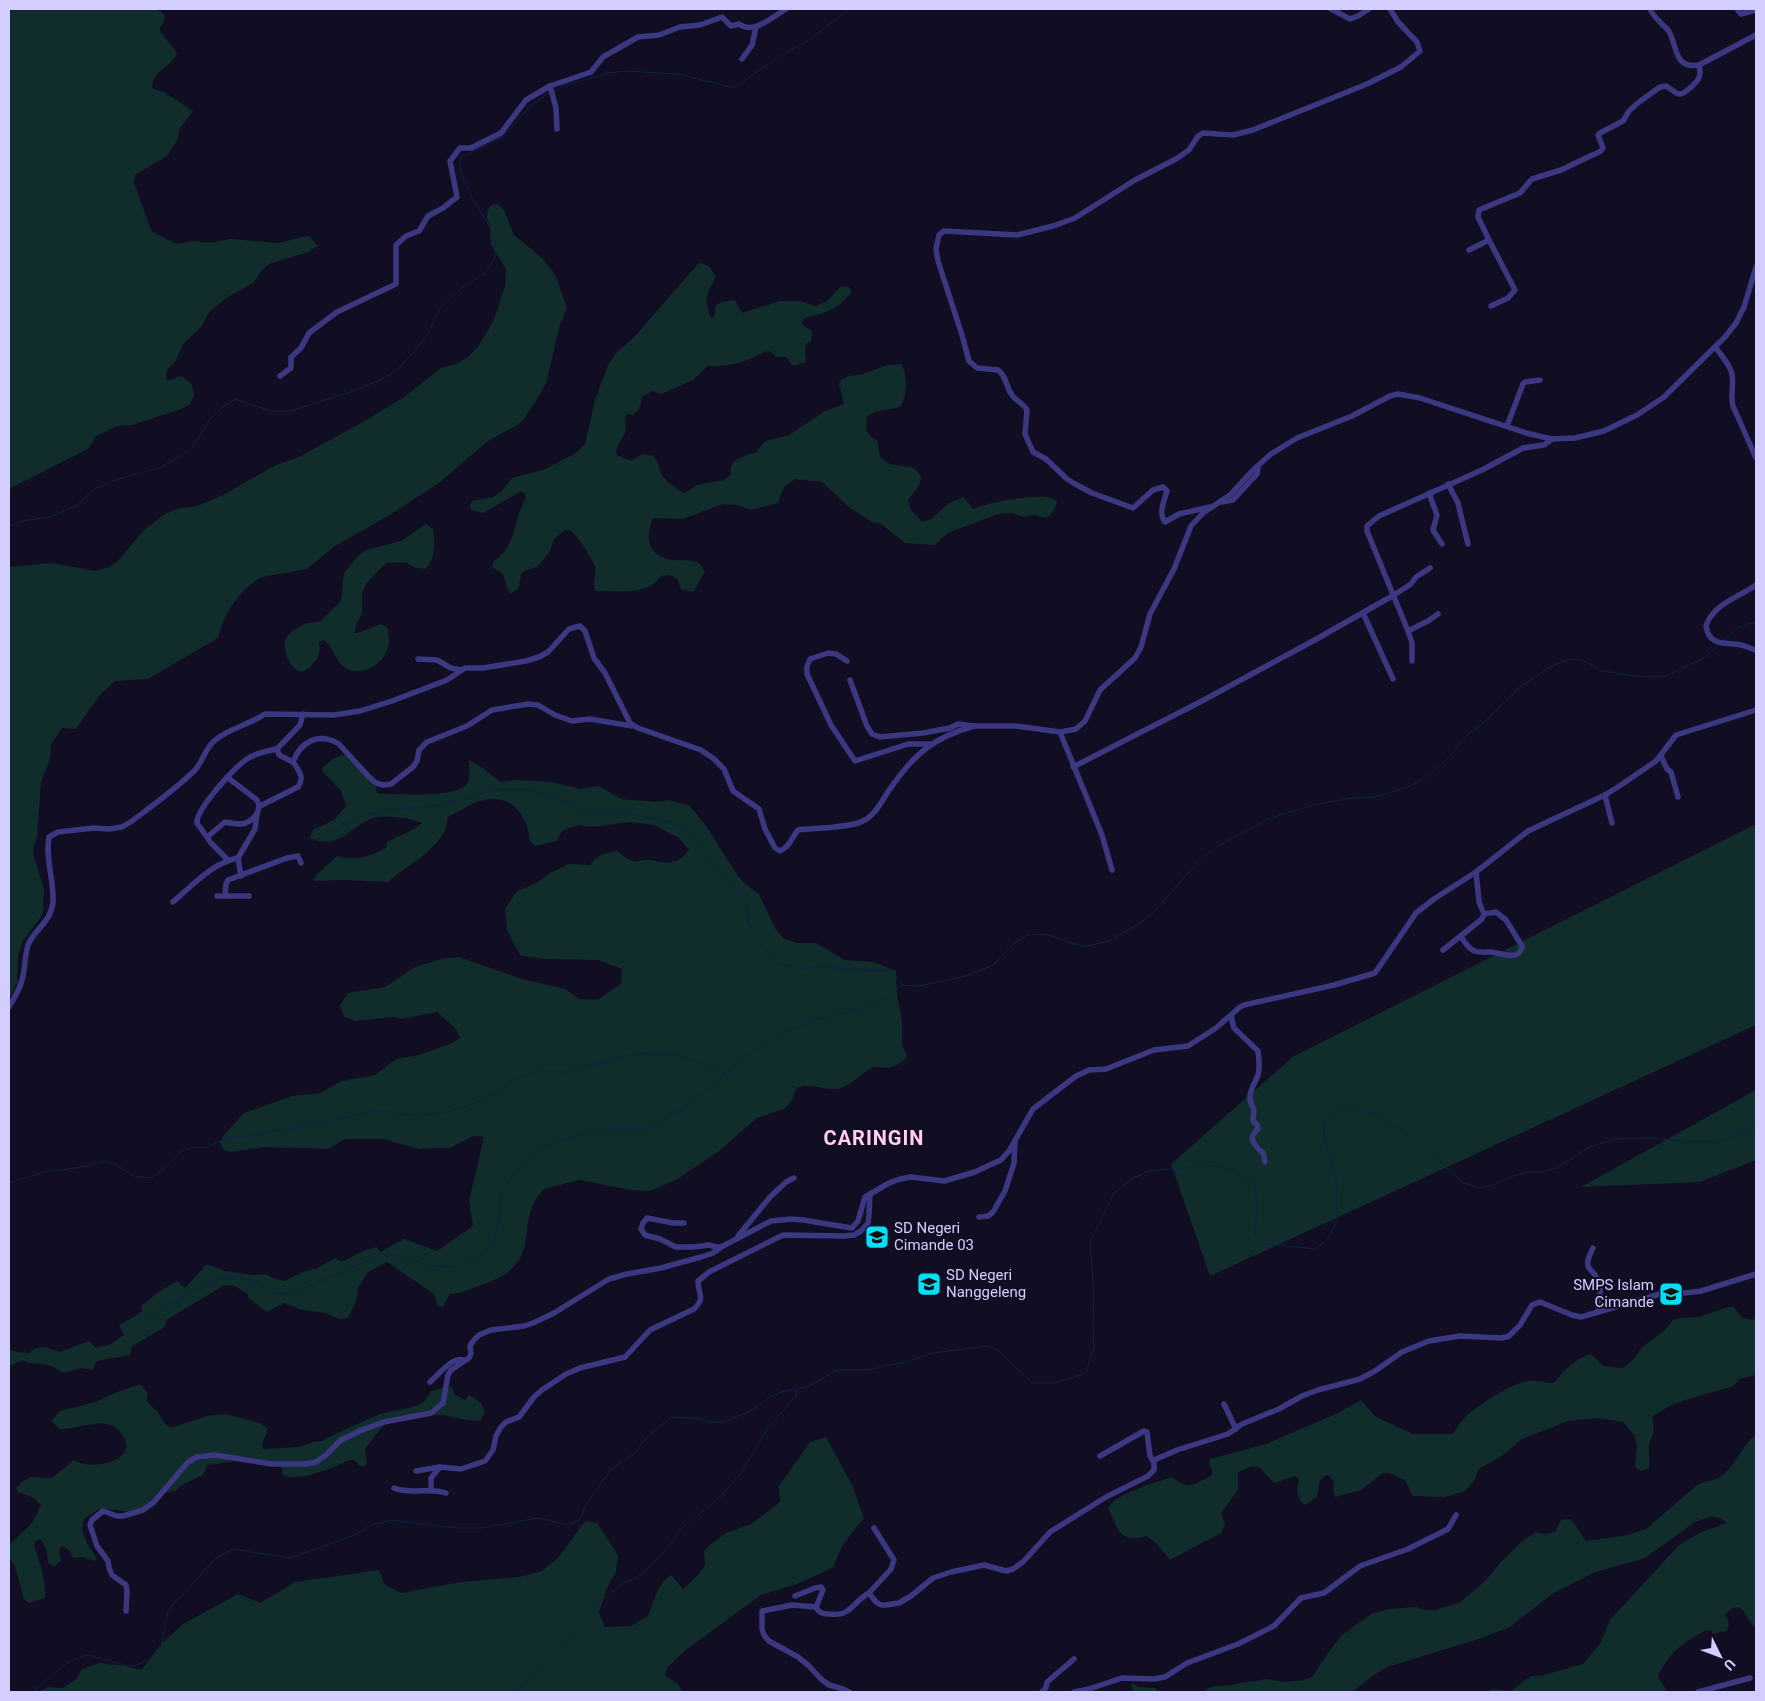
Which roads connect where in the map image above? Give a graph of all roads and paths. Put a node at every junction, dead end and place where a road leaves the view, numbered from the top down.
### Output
1 (786, 9) edge
2 (1331, 9) edge
3 (1369, 9) edge
4 (1390, 9) edge
5 (1650, 9) edge
6 (1737, 9) edge
7 (1756, 10) edge
8 (756, 27) junction
9 (1756, 35) edge
10 (742, 59) dead end
11 (1698, 65) junction
12 (550, 86) junction
13 (557, 129) dead end
14 (1489, 240) junction
15 (1469, 250) dead end
16 (1756, 267) edge
17 (1491, 306) dead end
18 (1715, 347) junction
19 (280, 376) dead end
20 (1540, 380) dead end
21 (1507, 426) junction
22 (1552, 439) junction
23 (1756, 458) edge
24 (1448, 484) junction
25 (1429, 493) junction
26 (1214, 506) junction
27 (1442, 544) dead end
28 (1468, 544) dead end
29 (1430, 568) dead end
30 (1756, 585) edge
31 (1394, 595) junction
32 (1363, 612) junction
33 (1438, 614) dead end
34 (1408, 631) junction
35 (1756, 650) edge
36 (418, 659) dead end
37 (847, 661) dead end
38 (1412, 661) dead end
39 (461, 670) junction
40 (1393, 679) dead end
41 (850, 680) dead end
42 (1756, 710) edge
43 (303, 714) junction
44 (632, 726) junction
45 (974, 726) junction
46 (1060, 732) junction
47 (931, 744) junction
48 (277, 749) junction
49 (1660, 756) junction
50 (293, 762) junction
51 (1073, 767) junction
52 (227, 777) junction
53 (1605, 795) junction
54 (1678, 797) dead end
55 (260, 806) junction
56 (257, 814) junction
57 (1612, 823) dead end
58 (207, 837) junction
59 (238, 858) junction
60 (228, 860) junction
61 (300, 863) dead end
62 (1112, 870) dead end
63 (1476, 872) junction
64 (241, 876) junction
65 (217, 896) dead end
66 (225, 896) junction
67 (249, 896) dead end
68 (173, 902) dead end
69 (1484, 914) junction
70 (1461, 937) junction
71 (1443, 950) dead end
72 (9, 1007) edge
73 (1230, 1016) junction
74 (1015, 1142) junction
75 (1265, 1162) dead end
76 (794, 1178) dead end
77 (870, 1194) junction
78 (979, 1217) dead end
79 (684, 1223) dead end
80 (737, 1238) junction
81 (721, 1247) junction
82 (1593, 1248) dead end
83 (1756, 1274) edge
84 (1598, 1312) junction
85 (465, 1360) junction
86 (430, 1382) dead end
87 (1224, 1404) dead end
88 (1236, 1429) junction
89 (1100, 1456) dead end
90 (1153, 1461) junction
91 (440, 1467) junction
92 (416, 1472) dead end
93 (394, 1488) dead end
94 (431, 1491) junction
95 (446, 1493) dead end
96 (1456, 1515) dead end
97 (874, 1528) dead end
98 (869, 1593) junction
99 (795, 1596) dead end
100 (816, 1608) junction
101 (126, 1611) dead end
102 (1074, 1659) dead end
103 (1750, 1678) dead end
104 (1046, 1691) edge
105 (848, 1692) edge
106 (1074, 1692) edge
107 (1698, 1692) edge

1 - 8 street
2 - 3 street
4 - 26 street
5 - 11 street
6 - 7 street
8 - 10 street
8 - 12 street
9 - 11 street
11 - 14 street
12 - 13 street
12 - 19 street
14 - 15 street
14 - 17 street
16 - 18 street
18 - 22 street
18 - 23 street
20 - 21 street
21 - 22 street
21 - 26 street
22 - 24 street
24 - 25 street
24 - 28 street
25 - 27 street
25 - 31 street
26 - 46 street
29 - 31 street
30 - 35 street
31 - 32 street
31 - 34 street
32 - 40 street
32 - 51 street
33 - 34 street
34 - 38 street
36 - 39 street
37 - 47 street
39 - 43 street
39 - 44 street
41 - 45 street
42 - 49 street
43 - 48 street
43 - 72 street
44 - 47 street
44 - 50 street
45 - 46 street
45 - 47 street
46 - 51 street
48 - 50 street
48 - 52 street
49 - 53 street
49 - 54 street
50 - 55 street
51 - 62 street
52 - 55 street
52 - 58 street
53 - 57 street
53 - 63 street
55 - 56 street
56 - 58 street
56 - 59 street
58 - 60 street
59 - 60 street
59 - 64 street
60 - 68 street
61 - 64 street
63 - 69 street
63 - 73 street
64 - 66 street
65 - 66 street
66 - 67 street
69 - 70 street
69 - 70 street
70 - 71 street
73 - 74 street
73 - 75 street
74 - 77 street
74 - 78 street
76 - 80 street
77 - 80 street
77 - 91 street
79 - 81 street
80 - 81 street
81 - 85 street
82 - 84 street
83 - 84 street
84 - 88 street
85 - 86 street
85 - 101 street
87 - 88 street
88 - 90 street
89 - 90 street
90 - 98 street
91 - 92 street
91 - 94 street
93 - 94 street
94 - 95 street
96 - 106 street
97 - 98 street
98 - 100 street
99 - 100 street
100 - 105 street
102 - 104 street
103 - 107 street

